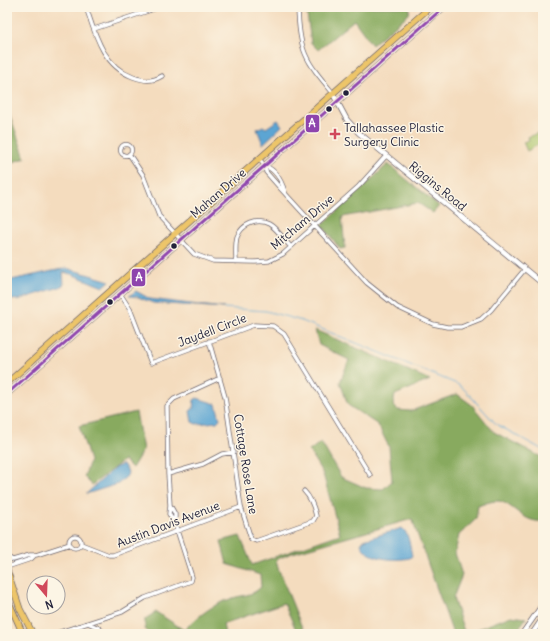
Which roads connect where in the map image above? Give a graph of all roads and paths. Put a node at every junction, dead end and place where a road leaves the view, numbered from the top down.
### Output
1 (86, 7) edge
2 (160, 7) edge
3 (298, 7) edge
4 (430, 7) edge
5 (444, 7) edge
6 (436, 14) junction
7 (94, 30) junction
8 (381, 50) junction
9 (386, 58) junction
10 (162, 76) dead end
11 (333, 94) junction
12 (337, 102) junction
13 (129, 154) dead end
14 (386, 156) junction
15 (259, 159) junction
16 (265, 166) junction
17 (315, 226) junction
18 (175, 234) junction
19 (181, 240) junction
20 (291, 247) junction
21 (236, 262) junction
22 (525, 269) junction
23 (121, 281) junction
24 (132, 284) junction
25 (543, 284) edge
26 (120, 295) junction
27 (209, 342) junction
28 (25, 367) junction
29 (31, 373) junction
30 (220, 378) junction
31 (7, 383) edge
32 (7, 394) edge
33 (234, 452) junction
34 (168, 474) junction
35 (370, 475) dead end
36 (304, 491) dead end
37 (241, 507) junction
38 (177, 531) junction
39 (70, 544) junction
40 (81, 544) junction
41 (36, 555) junction
42 (7, 557) edge
43 (7, 568) edge
44 (7, 598) edge
45 (543, 604) edge
46 (543, 618) edge
47 (90, 624) junction
48 (23, 634) edge
49 (33, 634) edge
50 (54, 634) edge
51 (105, 634) edge
52 (522, 634) edge
53 (532, 634) edge

1 - 7 street
2 - 7 street
3 - 11 street, Riggins Road
4 - 6 main road
4 - 8 main road, Mahan Drive
5 - 6 main road, Mahan Drive
6 - 9 main road, Mahan Drive
7 - 10 street
8 - 9 main road
8 - 11 main road, Mahan Drive
9 - 12 main road, Mahan Drive
11 - 12 street, Riggins Road
11 - 15 main road, Mahan Drive
12 - 14 street, Riggins Road
12 - 16 main road, Mahan Drive
13 - 18 street, Mitcham Drive
14 - 17 street, Mitcham Drive
14 - 22 street, Riggins Road
15 - 16 street
15 - 18 main road, Mahan Drive
16 - 17 street
16 - 19 main road, Mahan Drive
17 - 20 street, Mitcham Drive
17 - 22 street
18 - 19 street, Mitcham Drive
18 - 23 main road, Mahan Drive
19 - 21 street, Mitcham Drive
19 - 24 main road, Mahan Drive
20 - 21 street, Mitcham Drive
20 - 21 street
22 - 25 street, Riggins Road
23 - 24 main road
23 - 26 main road
23 - 28 main road, Mahan Drive
24 - 26 main road, Mahan Drive
26 - 27 street, Jaydell Circle
26 - 29 main road, Mahan Drive
27 - 30 street, Cottage Rose Lane
27 - 35 street, Jaydell Circle
28 - 29 main road
28 - 31 main road, Mahan Drive
29 - 32 main road, Mahan Drive
30 - 33 street, Cottage Rose Lane
30 - 34 street
33 - 34 street
33 - 37 street, Cottage Rose Lane
34 - 38 street
36 - 37 street, Cottage Rose Lane
37 - 38 street, Austin Davis Avenue
38 - 40 street, Austin Davis Avenue
38 - 47 street
39 - 40 street, Austin Davis Avenue
39 - 40 street, Austin Davis Avenue
39 - 41 street, Austin Davis Avenue
41 - 42 street, Austin Davis Avenue
41 - 43 street, Austin Davis Avenue
43 - 49 main road
44 - 48 main road
45 - 52 street
46 - 53 street
47 - 50 street
47 - 51 street

